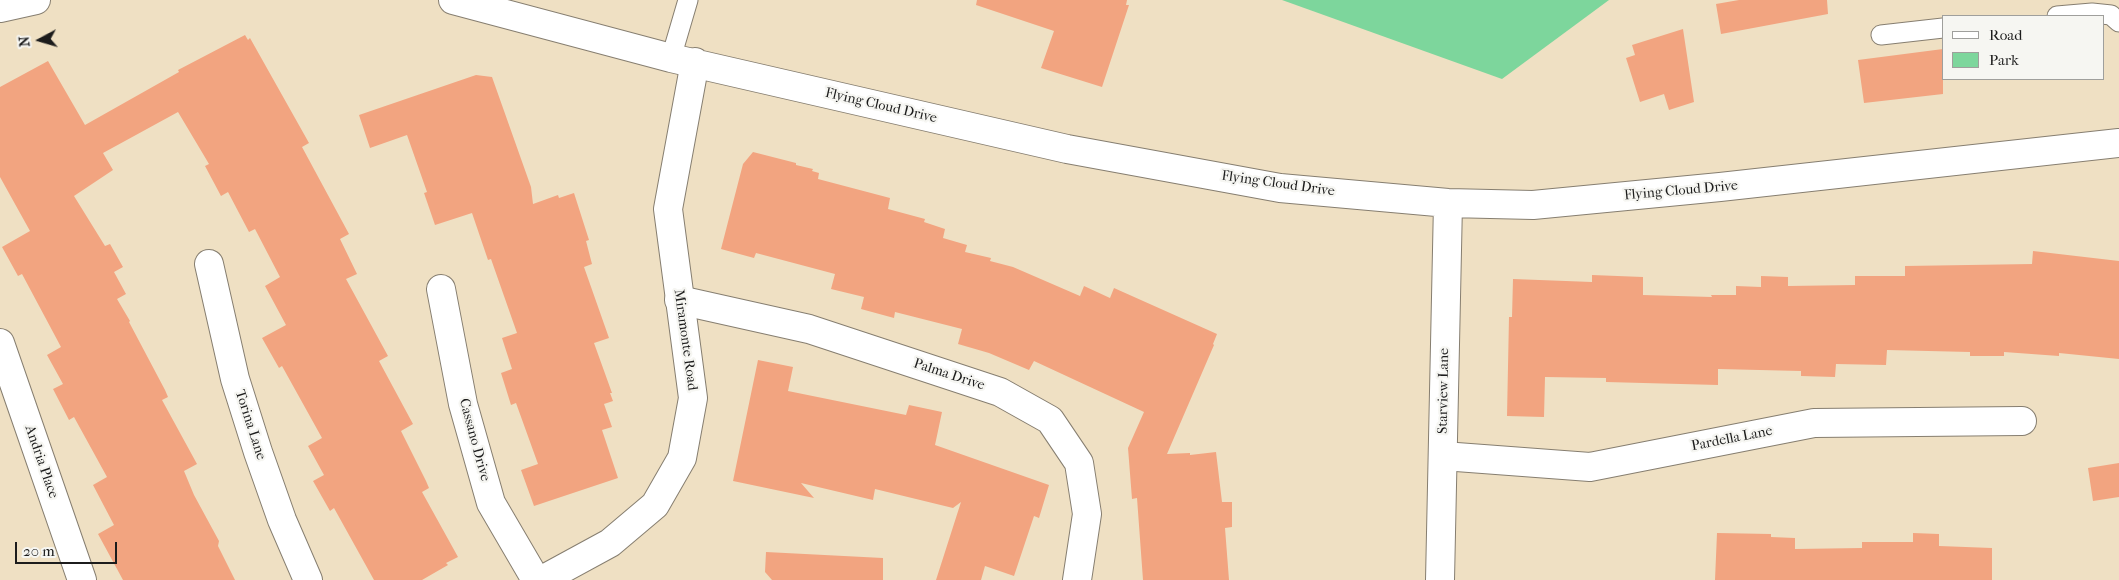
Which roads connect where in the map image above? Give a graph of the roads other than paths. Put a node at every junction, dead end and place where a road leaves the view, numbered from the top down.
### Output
1 (36, 0) edge
2 (453, 0) edge
3 (688, 0) edge
4 (0, 8) edge
5 (2066, 15) edge
6 (2119, 22) edge
7 (1942, 28) edge
8 (1882, 35) dead end
9 (683, 60) junction
10 (2119, 143) edge
11 (1448, 203) junction
12 (209, 264) dead end
13 (440, 289) dead end
14 (679, 300) junction
15 (0, 343) edge
16 (2022, 422) dead end
17 (1443, 456) junction
18 (82, 580) edge
19 (308, 580) edge
20 (536, 580) edge
21 (542, 580) edge
22 (1078, 580) edge
23 (1440, 580) edge

1 - 4 street
2 - 9 street, Flying Cloud Drive
3 - 9 lane
5 - 6 lane
7 - 8 lane
9 - 11 street, Flying Cloud Drive
9 - 14 street, Miramonte Road
10 - 11 street, Flying Cloud Drive
11 - 17 street, Starview Lane
12 - 19 street, Torina Lane
13 - 20 street, Cassano Drive
14 - 21 street, Miramonte Road
14 - 22 street, Palma Drive
15 - 18 street, Andria Place
16 - 17 street, Pardella Lane
17 - 23 street, Starview Lane

